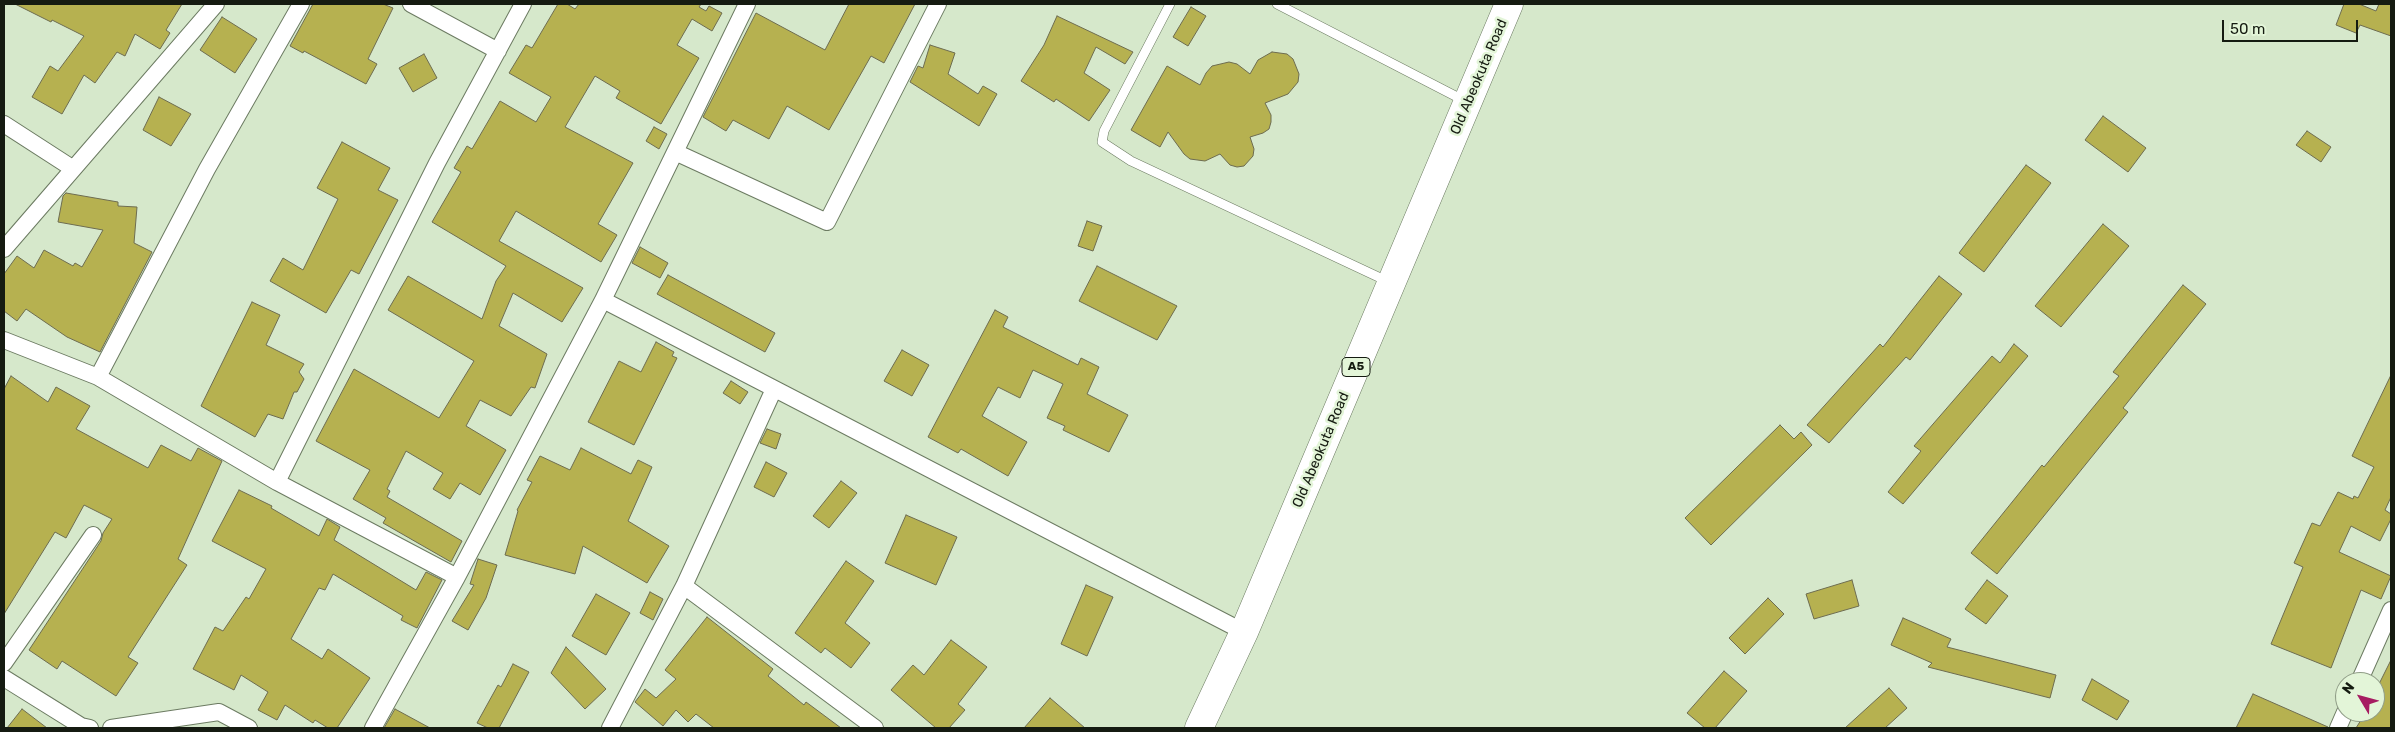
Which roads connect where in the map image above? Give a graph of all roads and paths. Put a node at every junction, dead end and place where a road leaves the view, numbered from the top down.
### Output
1 (216, 4) edge
2 (301, 4) edge
3 (410, 4) edge
4 (523, 4) edge
5 (747, 4) edge
6 (938, 4) edge
7 (1170, 4) edge
8 (1276, 4) edge
9 (1509, 4) edge
10 (498, 52) junction
11 (1468, 103) junction
12 (4, 124) edge
13 (675, 152) junction
14 (72, 168) junction
15 (4, 249) edge
16 (1392, 284) junction
17 (603, 300) junction
18 (4, 340) edge
19 (98, 377) junction
20 (774, 389) junction
21 (277, 482) junction
22 (93, 535) dead end
23 (457, 577) junction
24 (684, 586) junction
25 (2391, 610) edge
26 (1244, 632) junction
27 (4, 663) edge
28 (2363, 672) edge
29 (4, 678) edge
30 (83, 727) edge
31 (112, 728) edge
32 (248, 728) edge
33 (373, 728) edge
34 (610, 728) edge
35 (875, 728) edge
36 (1199, 728) edge

1 - 14 street
2 - 19 street
3 - 10 street
4 - 10 street
5 - 13 street
6 - 13 street
7 - 16 lane
8 - 11 lane
9 - 11 highway, Old Abeokuta Road / A5
10 - 21 street
11 - 16 highway, Old Abeokuta Road / A5
12 - 14 street
13 - 17 street
14 - 15 street
16 - 26 highway, Old Abeokuta Road / A5
17 - 20 street
17 - 23 street
18 - 19 street
19 - 21 street
20 - 24 street
20 - 26 street
21 - 23 street
22 - 27 street
23 - 33 street
24 - 34 street
24 - 35 street
25 - 28 street
26 - 36 highway, Old Abeokuta Road / A5
29 - 30 street
31 - 32 street

